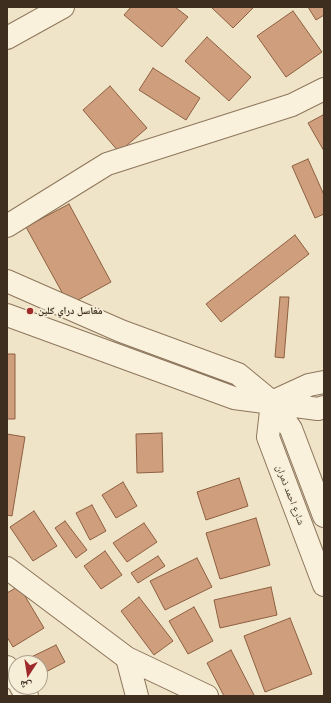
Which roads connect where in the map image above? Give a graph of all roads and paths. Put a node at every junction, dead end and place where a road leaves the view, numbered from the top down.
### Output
1 (62, 7) edge
2 (7, 38) edge
3 (324, 89) edge
4 (7, 226) edge
5 (7, 281) edge
6 (7, 315) edge
7 (324, 382) edge
8 (272, 402) junction
9 (324, 407) edge
10 (324, 516) edge
11 (7, 568) edge
12 (324, 585) edge
13 (127, 658) junction
14 (137, 696) edge
15 (207, 696) edge

1 - 2 street
3 - 4 street
5 - 8 street
6 - 8 street
7 - 8 street
8 - 9 street
8 - 10 street
8 - 12 street, شارع احمد ذمران
11 - 13 street
13 - 14 street
13 - 15 street

